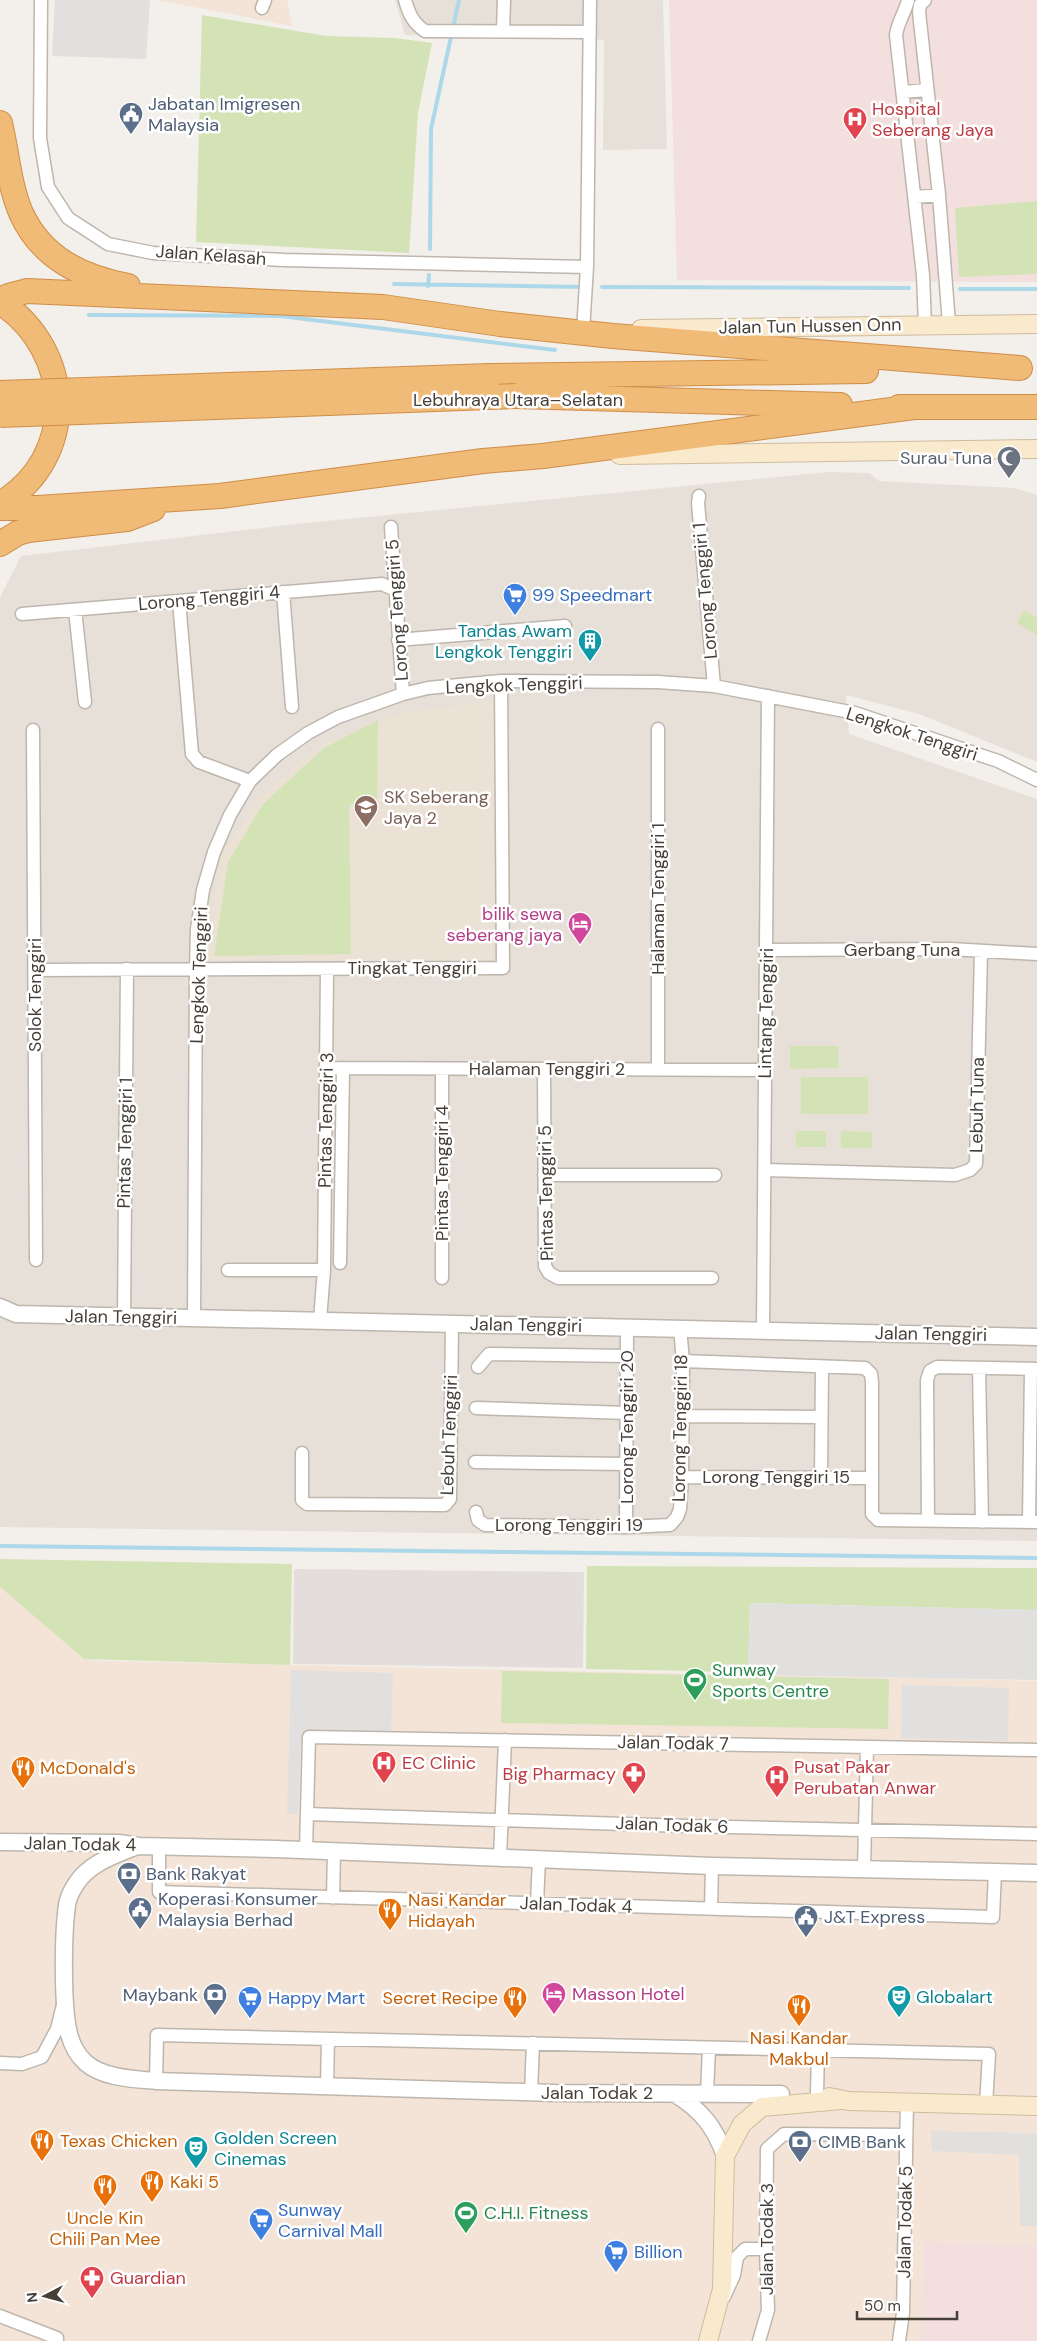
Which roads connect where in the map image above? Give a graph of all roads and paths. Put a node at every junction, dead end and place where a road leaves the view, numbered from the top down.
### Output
1 (41, 0) edge
2 (405, 0) edge
3 (504, 0) edge
4 (590, 0) edge
5 (908, 0) edge
6 (925, 0) edge
7 (503, 30) junction
8 (590, 32) junction
9 (928, 90) junction
10 (903, 92) junction
11 (0, 123) edge
12 (939, 194) junction
13 (915, 197) junction
14 (587, 267) junction
15 (157, 297) junction
16 (0, 302) edge
17 (949, 324) junction
18 (1037, 324) edge
19 (925, 325) junction
20 (583, 332) junction
21 (1028, 368) edge
22 (0, 393) edge
23 (914, 407) junction
24 (1037, 407) edge
25 (0, 415) edge
26 (1037, 449) edge
27 (543, 456) junction
28 (699, 496) dead end
29 (167, 500) junction
30 (0, 506) edge
31 (391, 527) dead end
32 (0, 544) edge
33 (395, 590) junction
34 (283, 592) junction
35 (179, 601) junction
36 (75, 610) junction
37 (22, 614) dead end
38 (564, 626) dead end
39 (398, 640) junction
40 (501, 681) junction
41 (714, 686) junction
42 (403, 694) junction
43 (768, 696) junction
44 (85, 702) dead end
45 (292, 706) dead end
46 (658, 729) dead end
47 (33, 730) dead end
48 (1037, 780) edge
49 (250, 781) junction
50 (767, 950) junction
51 (981, 951) junction
52 (1037, 954) edge
53 (127, 969) junction
54 (196, 969) junction
55 (327, 969) junction
56 (35, 970) junction
57 (328, 1068) junction
58 (343, 1068) junction
59 (442, 1069) junction
60 (544, 1069) junction
61 (658, 1069) junction
62 (766, 1070) junction
63 (765, 1170) junction
64 (544, 1175) junction
65 (715, 1175) dead end
66 (36, 1260) dead end
67 (340, 1262) dead end
68 (228, 1270) dead end
69 (324, 1270) junction
70 (442, 1278) dead end
71 (712, 1278) dead end
72 (0, 1307) edge
73 (16, 1314) junction
74 (124, 1316) junction
75 (194, 1318) junction
76 (320, 1320) junction
77 (0, 1322) edge
78 (452, 1323) junction
79 (628, 1326) junction
80 (680, 1328) junction
81 (763, 1330) junction
82 (1037, 1337) edge
83 (627, 1356) junction
84 (683, 1361) junction
85 (478, 1367) dead end
86 (822, 1367) junction
87 (979, 1368) junction
88 (1034, 1369) edge
89 (476, 1408) dead end
90 (627, 1413) junction
91 (682, 1416) junction
92 (821, 1417) junction
93 (302, 1453) dead end
94 (475, 1462) dead end
95 (626, 1464) junction
96 (682, 1477) junction
97 (821, 1477) junction
98 (871, 1478) junction
99 (476, 1512) dead end
100 (928, 1522) junction
101 (982, 1522) junction
102 (1033, 1522) edge
103 (670, 1525) joint
104 (626, 1527) junction
105 (505, 1740) junction
106 (867, 1747) junction
107 (1037, 1750) edge
108 (307, 1814) junction
109 (502, 1820) junction
110 (865, 1830) junction
111 (1037, 1834) edge
112 (0, 1842) edge
113 (139, 1846) junction
114 (160, 1846) junction
115 (306, 1850) junction
116 (334, 1851) junction
117 (500, 1857) junction
118 (539, 1859) junction
119 (712, 1866) junction
120 (864, 1869) junction
121 (995, 1872) junction
122 (1037, 1873) edge
123 (1037, 1881) edge
124 (333, 1898) junction
125 (537, 1904) junction
126 (711, 1909) junction
127 (65, 1998) junction
128 (328, 2039) junction
129 (533, 2043) junction
130 (709, 2048) junction
131 (818, 2050) junction
132 (0, 2063) edge
133 (156, 2082) junction
134 (326, 2086) junction
135 (531, 2092) junction
136 (675, 2093) junction
137 (707, 2093) junction
138 (781, 2094) joint
139 (817, 2094) junction
140 (841, 2100) junction
141 (907, 2102) junction
142 (986, 2105) junction
143 (1037, 2106) edge
144 (906, 2135) junction
145 (725, 2156) junction
146 (766, 2249) junction
147 (719, 2309) junction
148 (0, 2316) edge
149 (57, 2341) edge
150 (708, 2341) edge
151 (759, 2341) edge
152 (899, 2341) edge

1 - 14 street, Jalan Kelasah
2 - 7 street
3 - 7 street
4 - 8 street
5 - 10 street
6 - 9 street
7 - 8 street
8 - 14 street
9 - 10 street
9 - 12 street
10 - 13 street
11 - 15 highway
12 - 13 street
12 - 17 street
13 - 19 street
14 - 20 street
15 - 16 highway
15 - 20 highway
16 - 30 highway
17 - 18 main road, Jalan Tun Hussen Onn
17 - 19 main road, Jalan Tun Hussen Onn
19 - 20 main road, Jalan Tun Hussen Onn
20 - 21 highway
21 - 22 highway, Lebuhraya Utara–Selatan, bridge
23 - 24 highway, Lebuhraya Utara–Selatan
23 - 25 highway, Lebuhraya Utara–Selatan, bridge
23 - 27 highway
26 - 27 main road
27 - 29 highway
28 - 41 street, Lorong Tenggiri 1
29 - 30 highway
29 - 32 highway
31 - 33 street, Lorong Tenggiri 5
33 - 34 street, Lorong Tenggiri 4
33 - 39 street, Lorong Tenggiri 5
34 - 35 street, Lorong Tenggiri 4
34 - 45 street
35 - 36 street, Lorong Tenggiri 4
35 - 49 street
36 - 37 street, Lorong Tenggiri 4
36 - 44 street
38 - 39 street
39 - 42 street, Lorong Tenggiri 5
40 - 41 street, Lengkok Tenggiri
40 - 42 street, Lengkok Tenggiri
40 - 55 street, Tingkat Tenggiri
41 - 43 street, Lengkok Tenggiri
42 - 49 street, Lengkok Tenggiri
43 - 48 street, Lengkok Tenggiri
43 - 50 street, Lintang Tenggiri
46 - 61 street, Halaman Tenggiri 1
47 - 56 street, Solok Tenggiri
49 - 54 street, Lengkok Tenggiri
50 - 51 street, Gerbang Tuna
50 - 62 street, Lintang Tenggiri
51 - 52 street, Gerbang Tuna
51 - 63 street, Lebuh Tuna
53 - 54 street, Tingkat Tenggiri
53 - 56 street, Tingkat Tenggiri
53 - 74 street, Pintas Tenggiri 1
54 - 55 street, Tingkat Tenggiri
54 - 75 street, Lengkok Tenggiri
55 - 57 street, Pintas Tenggiri 3
56 - 66 street, Solok Tenggiri
57 - 58 street, Halaman Tenggiri 2
57 - 69 street, Pintas Tenggiri 3
58 - 59 street, Halaman Tenggiri 2
58 - 67 street, Pintas Tenggiri 3
59 - 60 street, Halaman Tenggiri 2
59 - 70 street, Pintas Tenggiri 4
60 - 61 street, Halaman Tenggiri 2
60 - 64 street, Pintas Tenggiri 5
61 - 62 street, Halaman Tenggiri 2
62 - 63 street, Lintang Tenggiri
63 - 81 street, Lintang Tenggiri
64 - 65 street
64 - 71 street, Pintas Tenggiri 5
68 - 69 street
69 - 76 street, Pintas Tenggiri 3
72 - 73 street
73 - 74 street, Jalan Tenggiri
73 - 77 street
74 - 75 street, Jalan Tenggiri
75 - 76 street, Jalan Tenggiri
76 - 78 street, Jalan Tenggiri
78 - 79 street, Jalan Tenggiri
78 - 93 street, Lebuh Tenggiri
79 - 80 street, Jalan Tenggiri
79 - 83 street, Lorong Tenggiri 20
80 - 81 street, Jalan Tenggiri
80 - 84 street, Lorong Tenggiri 18
81 - 82 street, Jalan Tenggiri
83 - 85 street
83 - 90 street, Lorong Tenggiri 20
84 - 86 street
84 - 91 street, Lorong Tenggiri 18
86 - 92 street
86 - 98 street
87 - 88 street
87 - 100 street
87 - 101 street
88 - 102 street
89 - 90 street
90 - 95 street, Lorong Tenggiri 20
91 - 92 street
91 - 96 street, Lorong Tenggiri 18
92 - 97 street
94 - 95 street
95 - 104 street, Lorong Tenggiri 20
96 - 97 street, Lorong Tenggiri 15
96 - 103 street, Lorong Tenggiri 18
97 - 98 street, Lorong Tenggiri 15
98 - 100 street
99 - 104 street, Lorong Tenggiri 19
100 - 101 street
101 - 102 street
103 - 104 street, Lorong Tenggiri 19
105 - 106 street, Jalan Todak 7
105 - 108 street, Jalan Todak 7
105 - 109 street
106 - 107 street, Jalan Todak 7
106 - 110 street
108 - 109 street, Jalan Todak 6
108 - 115 street
109 - 110 street, Jalan Todak 6
109 - 117 street
110 - 111 street, Jalan Todak 6
110 - 120 street
112 - 113 street, Jalan Todak 4
113 - 114 street, Jalan Todak 4
113 - 127 street, Jalan Todak 2
114 - 115 street, Jalan Todak 4
114 - 124 street, Jalan Todak 4
115 - 116 street, Jalan Todak 4
116 - 117 street, Jalan Todak 4
116 - 124 street
117 - 118 street, Jalan Todak 4
118 - 119 street, Jalan Todak 4
118 - 125 street
119 - 120 street, Jalan Todak 4
119 - 126 street
120 - 121 street, Jalan Todak 4
121 - 122 street, Jalan Todak 4
121 - 123 street
121 - 126 street, Jalan Todak 4
124 - 125 street, Jalan Todak 4
125 - 126 street, Jalan Todak 4
127 - 132 street
127 - 133 street, Jalan Todak 2
128 - 129 street
128 - 133 street
128 - 134 street
129 - 130 street
129 - 135 street
130 - 131 street
130 - 137 street
131 - 139 street
131 - 142 street
133 - 134 street, Jalan Todak 2
134 - 135 street, Jalan Todak 2
135 - 136 street, Jalan Todak 2
136 - 137 street, Jalan Todak 2
136 - 145 street
137 - 138 street, Jalan Todak 2
138 - 139 main road, Jalan Todak 2
139 - 140 main road, Jalan Todak 2
140 - 141 main road, Jalan Todak 2
140 - 145 main road
141 - 142 main road, Jalan Todak 2
141 - 144 street, Jalan Todak 5
142 - 143 main road, Jalan Todak 2
144 - 146 street, Jalan Todak 3
144 - 152 street, Jalan Todak 5
145 - 147 main road
146 - 147 street
146 - 151 street, Jalan Todak 3
147 - 150 main road
148 - 149 street

